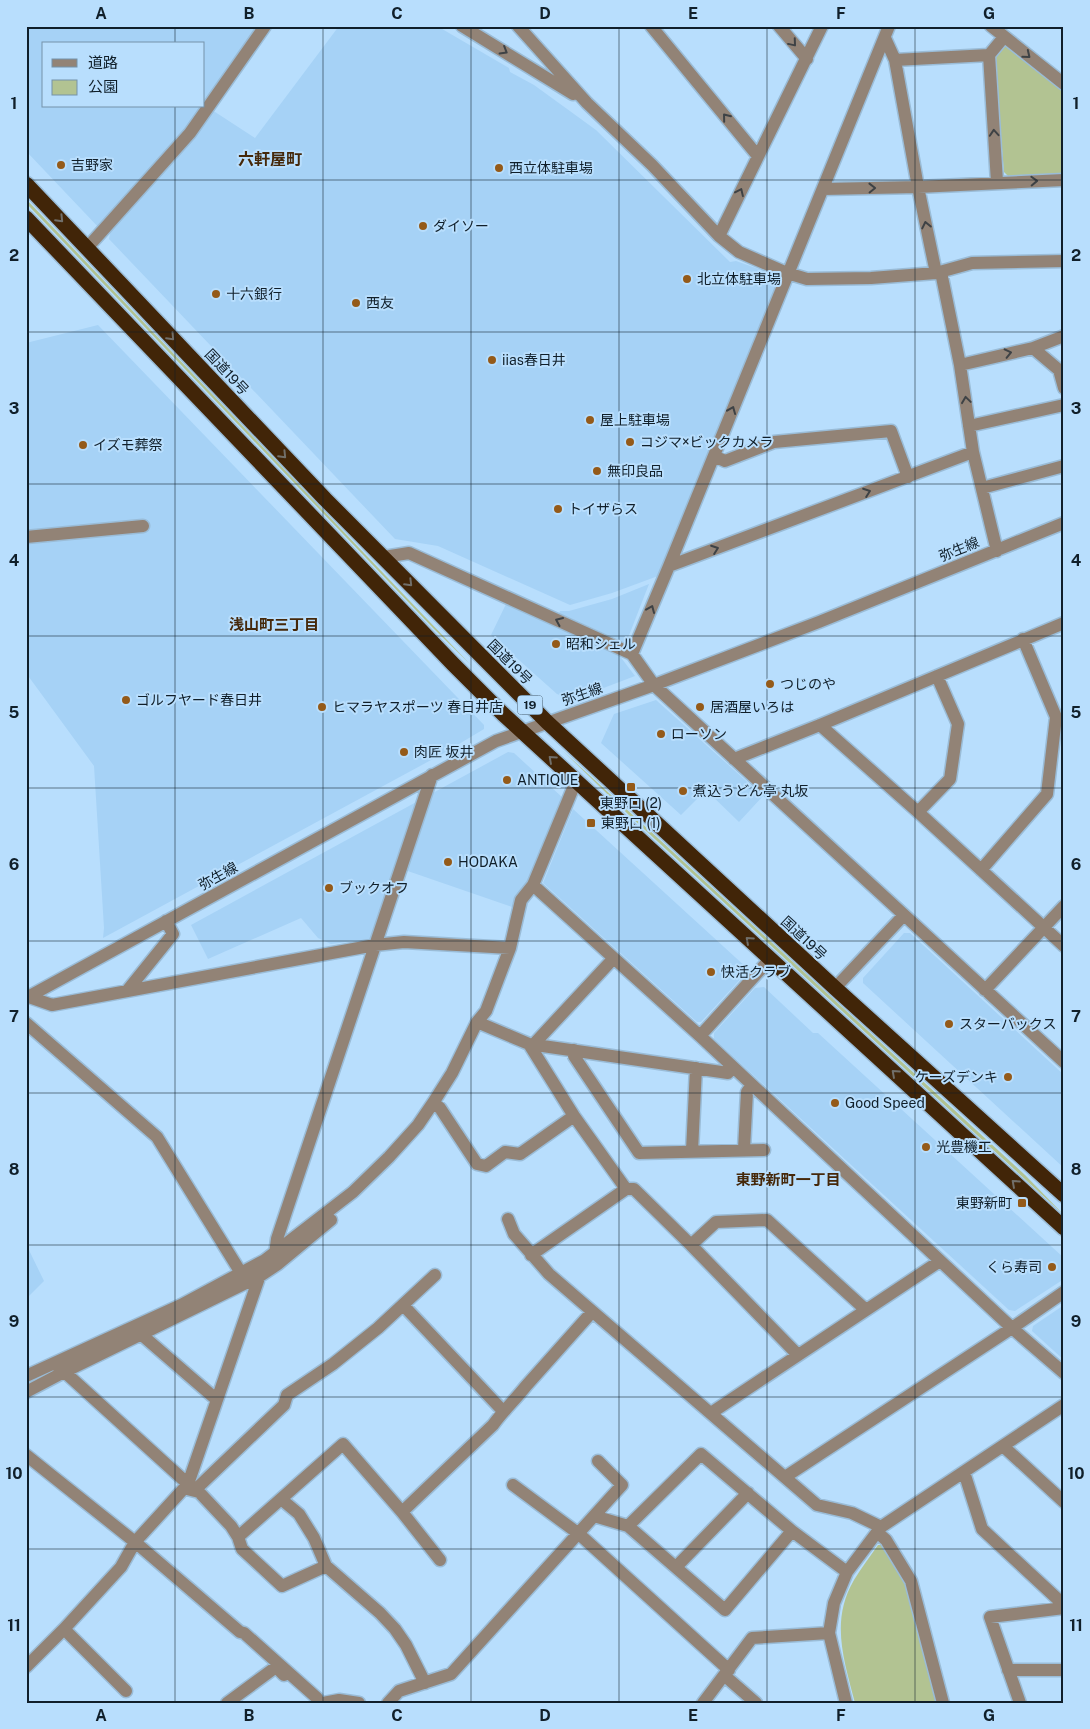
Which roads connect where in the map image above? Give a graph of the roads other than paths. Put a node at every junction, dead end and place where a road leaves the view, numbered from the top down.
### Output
1 (265, 26) edge
2 (462, 26) edge
3 (518, 26) edge
4 (651, 26) edge
5 (779, 26) edge
6 (822, 26) edge
7 (991, 26) edge
8 (887, 32) edge
9 (1004, 37) junction
10 (989, 55) junction
11 (807, 59) junction
12 (895, 60) junction
13 (1064, 84) edge
14 (587, 103) junction
15 (758, 155) junction
16 (1064, 180) edge
17 (997, 182) junction
18 (26, 184) edge
19 (918, 187) junction
20 (823, 189) junction
21 (26, 218) edge
22 (719, 236) junction
23 (87, 248) junction
24 (1064, 261) edge
25 (787, 273) junction
26 (939, 273) junction
27 (1064, 336) edge
28 (1033, 348) junction
29 (960, 365) junction
30 (1064, 388) edge
31 (1064, 405) edge
32 (970, 426) junction
33 (973, 452) junction
34 (714, 456) junction
35 (1064, 466) edge
36 (908, 477) junction
37 (982, 488) junction
38 (1063, 525) edge
39 (144, 526) dead end
40 (26, 537) edge
41 (997, 551) junction
42 (384, 557) junction
43 (669, 566) junction
44 (1064, 623) edge
45 (1023, 639) junction
46 (632, 654) junction
47 (937, 676) junction
48 (654, 685) junction
49 (546, 722) junction
50 (820, 725) junction
51 (521, 732) junction
52 (734, 758) junction
53 (432, 775) junction
54 (576, 781) junction
55 (918, 812) junction
56 (981, 870) junction
57 (533, 885) junction
58 (1064, 906) edge
59 (904, 915) junction
60 (166, 921) junction
61 (1043, 927) junction
62 (375, 945) junction
63 (1064, 946) edge
64 (510, 948) junction
65 (613, 959) junction
66 (770, 959) junction
67 (835, 988) junction
68 (985, 990) junction
69 (127, 991) junction
70 (28, 997) edge
71 (477, 1022) junction
72 (26, 1023) edge
73 (700, 1036) junction
74 (531, 1044) junction
75 (574, 1050) junction
76 (1064, 1062) edge
77 (732, 1067) junction
78 (696, 1068) junction
79 (752, 1085) junction
80 (437, 1105) junction
81 (574, 1116) junction
82 (744, 1150) junction
83 (764, 1150) dead end
84 (692, 1151) junction
85 (626, 1189) junction
86 (1064, 1195) edge
87 (508, 1219) dead end
88 (1064, 1228) edge
89 (692, 1245) junction
90 (531, 1255) junction
91 (270, 1257) junction
92 (940, 1261) junction
93 (241, 1274) junction
94 (435, 1275) dead end
95 (260, 1276) junction
96 (1064, 1292) edge
97 (403, 1305) junction
98 (866, 1310) junction
99 (592, 1312) junction
100 (1012, 1328) junction
101 (137, 1331) junction
102 (798, 1355) junction
103 (59, 1368) junction
104 (1064, 1373) edge
105 (26, 1376) edge
106 (26, 1392) edge
107 (217, 1400) junction
108 (1064, 1405) edge
109 (503, 1411) junction
110 (711, 1413) junction
111 (1003, 1446) junction
112 (26, 1455) edge
113 (598, 1462) dead end
114 (964, 1472) junction
115 (785, 1477) junction
116 (513, 1485) dead end
117 (189, 1487) junction
118 (748, 1493) junction
119 (281, 1499) junction
120 (1064, 1502) edge
121 (402, 1512) junction
122 (594, 1516) junction
123 (628, 1526) junction
124 (792, 1530) junction
125 (879, 1530) junction
126 (579, 1534) junction
127 (238, 1537) junction
128 (135, 1542) junction
129 (440, 1560) dead end
130 (326, 1566) junction
131 (676, 1567) junction
132 (847, 1572) junction
133 (1064, 1607) edge
134 (64, 1629) junction
135 (829, 1634) junction
136 (26, 1667) edge
137 (1008, 1670) junction
138 (1064, 1670) edge
139 (727, 1673) junction
140 (425, 1683) junction
141 (126, 1691) dead end
142 (317, 1701) edge
143 (227, 1703) edge
144 (359, 1703) edge
145 (388, 1703) edge
146 (703, 1703) edge
147 (756, 1703) edge
148 (846, 1703) edge
149 (942, 1703) edge
150 (1020, 1703) edge

1 - 23 street
2 -> 14 street
3 - 14 street
15 -> 4 street
5 -> 11 street
6 - 11 street
7 - 9 street
8 - 12 street
8 - 20 street
9 - 10 street
9 -> 13 street
10 - 12 street
17 -> 10 street
11 - 15 street
12 - 19 street
14 - 22 street
22 -> 15 street
17 -> 16 street
17 - 19 street
18 -> 23 highway, 国道19号 / 19
20 -> 19 street
26 -> 19 street
20 - 25 street
21 - 51 highway, 19
22 - 25 street
23 -> 42 highway, 国道19号 / 19
24 - 26 street
25 - 26 street
34 -> 25 street
26 - 29 street
27 - 28 street
29 -> 28 street
28 - 30 street
32 -> 29 street
31 - 32 street
32 - 33 street
33 - 36 street
33 - 37 street
34 - 36 street
34 - 43 street
35 - 37 street
43 -> 36 street
37 - 41 street
38 - 41 street, 弥生線
39 - 40 street
41 - 48 street, 弥生線
46 -> 42 street
42 -> 49 highway, 国道19号 / 19
46 -> 43 street
44 - 45 street
45 - 47 street
45 - 56 street
46 - 48 street
47 - 50 street
47 - 55 street
48 - 49 street, 弥生線
48 - 52 street
49 - 51 street, 弥生線
49 - 67 highway, 国道19号 / 19
50 - 52 street
50 - 55 street
51 - 53 street, 弥生線
54 -> 51 highway, 19
52 - 59 street
53 - 60 street, 弥生線
53 - 62 street
54 - 57 street
66 -> 54 highway, 19
55 - 56 street
56 - 61 street
57 - 64 street
57 - 65 street
58 - 61 street
59 - 67 street
59 - 68 street
60 - 69 street
60 - 70 street, 弥生線
61 - 63 street
61 - 68 street
62 - 64 street
62 - 69 street
62 - 91 street
64 - 71 street
65 - 73 street
65 - 74 street
66 - 73 street
88 -> 66 highway, 19
67 - 86 highway, 国道19号 / 19
68 - 76 street
69 - 70 street
71 - 74 street
71 - 80 street
72 - 93 street
73 - 77 street
74 - 75 street
74 - 81 street
75 - 78 street
75 - 84 street
77 - 78 street
77 - 79 street
78 - 84 street
79 - 82 street
79 - 92 street
80 - 81 street
80 - 91 street
80 - 95 street
81 - 85 street
82 - 83 street
82 - 84 street
85 - 89 street
85 - 90 street
87 - 90 street
89 - 98 street
89 - 102 street
90 - 99 street
91 - 93 street
91 - 95 street
92 - 98 street
92 - 100 street
93 - 101 street
94 - 97 street
95 - 101 street
95 - 107 street
96 - 100 street
97 - 109 street
97 - 117 street
98 - 102 street
99 - 109 street
99 - 110 street
100 - 104 street
100 - 115 street
101 - 103 street
101 - 107 street
102 - 110 street
103 - 105 street
103 - 106 street
103 - 117 street
107 - 117 street
108 - 111 street
109 - 121 street
110 - 115 street
111 - 114 street
111 - 120 street
112 - 128 street
113 - 122 street
114 - 125 street
114 - 133 street
115 - 125 street
116 - 126 street
117 - 127 street
117 - 128 street
118 - 123 street
118 - 124 street
118 - 131 street
119 - 121 street
119 - 127 street
119 - 130 street
121 - 129 street
122 - 123 street
122 - 126 street
123 - 131 street
124 - 131 street
124 - 132 street
125 - 132 street
125 - 149 street
126 - 139 street
126 - 140 street
127 - 130 street
128 - 134 street
128 - 142 street
130 - 140 street
132 - 135 street
133 - 137 street
134 - 136 street
134 - 141 street
135 - 139 street
135 - 148 street
137 - 138 street
137 - 150 street
139 - 146 street
139 - 147 street
140 - 145 street
142 - 143 street
142 - 144 street

